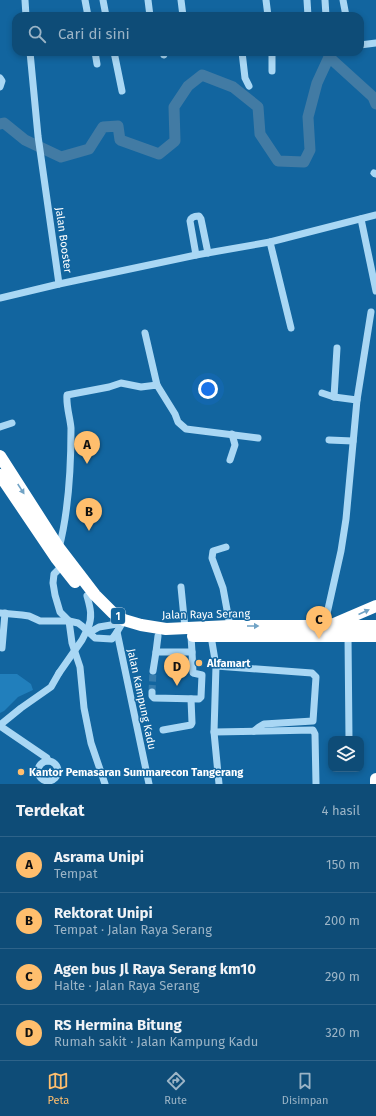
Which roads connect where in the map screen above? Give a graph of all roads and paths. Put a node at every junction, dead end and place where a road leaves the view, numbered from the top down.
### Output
1 (25, 0) edge
2 (85, 0) edge
3 (103, 0) edge
4 (148, 0) edge
5 (180, 0) edge
6 (266, 0) edge
7 (307, 0) edge
8 (326, 0) edge
9 (343, 0) edge
10 (26, 12) edge
11 (87, 12) edge
12 (105, 12) edge
13 (150, 12) edge
14 (182, 12) edge
15 (268, 12) edge
16 (308, 12) edge
17 (326, 12) edge
18 (345, 12) edge
19 (376, 43) edge
20 (364, 44) edge
21 (30, 56) edge
22 (96, 56) edge
23 (115, 56) edge
24 (242, 56) edge
25 (272, 56) edge
26 (97, 64) dead end
27 (272, 71) dead end
28 (0, 78) edge
29 (249, 86) dead end
30 (0, 87) edge
31 (122, 91) dead end
32 (376, 215) edge
33 (361, 219) junction
34 (270, 242) junction
35 (208, 253) junction
36 (196, 255) junction
37 (59, 284) junction
38 (376, 291) edge
39 (0, 298) edge
40 (371, 312) dead end
41 (291, 328) dead end
42 (145, 333) dead end
43 (337, 348) dead end
44 (157, 386) junction
45 (322, 393) dead end
46 (334, 397) junction
47 (357, 400) junction
48 (12, 423) dead end
49 (0, 428) edge
50 (232, 434) junction
51 (258, 438) dead end
52 (329, 440) dead end
53 (352, 441) junction
54 (0, 456) edge
55 (230, 460) dead end
56 (0, 475) edge
57 (226, 547) dead end
58 (59, 548) junction
59 (62, 566) junction
60 (181, 587) dead end
61 (87, 596) junction
62 (376, 606) edge
63 (3, 613) edge
64 (69, 622) junction
65 (120, 625) junction
66 (230, 626) junction
67 (376, 626) edge
68 (320, 629) junction
69 (90, 630) junction
70 (188, 632) junction
71 (158, 636) junction
72 (211, 636) junction
73 (348, 636) junction
74 (376, 636) edge
75 (2, 648) dead end
76 (156, 652) junction
77 (192, 652) junction
78 (216, 666) junction
79 (153, 671) tunnel mouth
80 (152, 692) dead end
81 (191, 699) junction
82 (0, 726) edge
83 (163, 730) dead end
84 (254, 731) junction
85 (214, 732) junction
86 (349, 736) edge
87 (48, 761) junction
88 (376, 779) edge
89 (57, 781) edge
90 (105, 784) edge
91 (149, 784) edge
92 (219, 784) edge
93 (316, 784) edge
94 (376, 784) edge

1 - 10 street
2 - 11 street
3 - 12 street
4 - 13 street
5 - 14 street
6 - 15 street
7 - 16 street
8 - 17 street
9 - 18 street
19 - 20 street
21 - 37 street, Jalan Booster
22 - 26 street
23 - 31 street
24 - 29 street
25 - 27 street
28 - 30 street
32 - 33 street
33 - 34 street
33 - 38 street
34 - 35 street
34 - 41 street
35 - 36 street
35 - 36 street
36 - 37 street
37 - 39 street, Jalan Booster
40 - 47 street
42 - 44 street
43 - 46 street
44 - 50 street
44 - 58 street
45 - 46 street
46 - 47 street
47 - 53 street
48 - 49 street
50 - 51 street
50 - 55 street
52 - 53 street
53 - 68 street
54 -> 58 highway, Jalan Raya Serang / 1
56 - 59 highway, Jalan Raya Serang / 1
57 - 66 street
58 - 65 highway, Jalan Raya Serang / 1
59 - 61 highway, Jalan Raya Serang / 1
59 - 64 street
60 - 70 street
61 - 65 highway, Jalan Raya Serang / 1
61 - 69 street
68 -> 62 highway
63 - 64 street
63 - 75 street
64 - 65 street
64 - 90 street
65 - 69 street
65 - 70 highway, Jalan Raya Serang / 1
65 - 71 highway, Jalan Raya Serang / 1
65 - 91 street, Jalan Kampung Kadu
66 -> 68 highway, Jalan Raya Serang / 1
66 - 70 highway, Jalan Raya Serang / 1
67 - 68 highway, Jalan Raya Serang / 1
68 - 72 highway, Jalan Raya Serang / 1
68 - 73 highway, Jalan Raya Serang / 1
69 - 82 street, bridge
70 - 71 highway, Jalan Raya Serang / 1
70 - 72 highway, Jalan Raya Serang / 1
70 - 77 street
71 - 76 street
72 - 78 street
73 - 74 highway, Jalan Raya Serang / 1
73 - 86 street
76 - 77 street
76 - 79 street
77 - 81 street
78 - 84 street
78 - 85 street
80 - 81 street
81 - 83 street
82 - 87 street
84 - 85 street
84 - 93 street
85 - 92 street
87 - 89 street
87 - 89 street
88 - 94 highway

